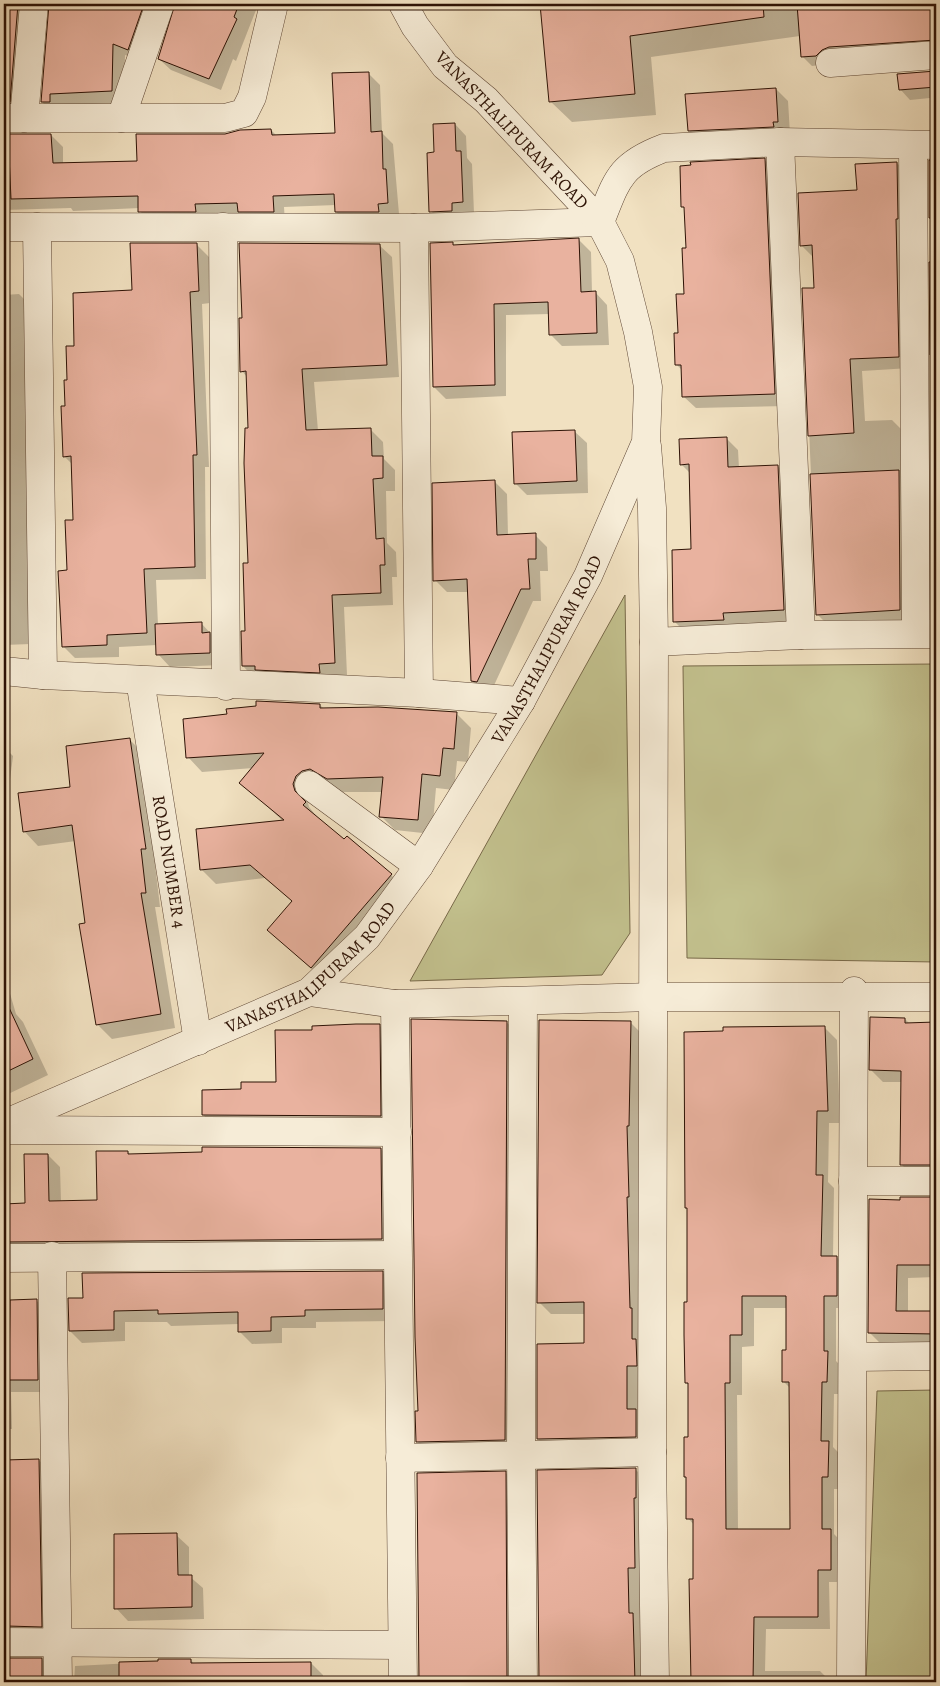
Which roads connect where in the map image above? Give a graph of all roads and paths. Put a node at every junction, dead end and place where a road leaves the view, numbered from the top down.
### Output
1 (34, 4) edge
2 (160, 4) edge
3 (274, 4) edge
4 (403, 4) edge
5 (936, 55) edge
6 (830, 63) dead end
7 (14, 118) edge
8 (120, 118) junction
9 (780, 142) junction
10 (925, 145) edge
11 (600, 222) junction
12 (4, 226) edge
13 (37, 227) junction
14 (223, 227) junction
15 (414, 228) junction
16 (646, 442) junction
17 (926, 634) edge
18 (801, 635) junction
19 (654, 642) junction
20 (4, 671) edge
21 (43, 675) junction
22 (140, 680) junction
23 (226, 686) junction
24 (419, 693) junction
25 (521, 701) junction
26 (309, 786) dead end
27 (420, 866) junction
28 (309, 992) junction
29 (854, 994) junction
30 (653, 997) junction
31 (936, 997) edge
32 (524, 1002) junction
33 (395, 1004) junction
34 (198, 1041) junction
35 (4, 1124) edge
36 (4, 1130) edge
37 (397, 1132) junction
38 (853, 1181) junction
39 (936, 1181) edge
40 (398, 1255) junction
41 (52, 1256) junction
42 (4, 1258) edge
43 (936, 1356) edge
44 (854, 1357) junction
45 (652, 1452) junction
46 (521, 1455) junction
47 (400, 1458) junction
48 (4, 1642) edge
49 (57, 1644) junction
50 (402, 1645) junction
51 (58, 1682) edge
52 (402, 1682) edge
53 (523, 1682) edge
54 (655, 1682) edge
55 (851, 1682) edge

1 - 7 street
2 - 8 street
3 - 8 street
4 - 11 street, VANASTHALIPURAM ROAD
5 - 6 street
7 - 8 street
9 - 10 street
9 - 11 street
9 - 18 street
10 - 17 street
11 - 15 street
11 - 16 street, VANASTHALIPURAM ROAD
12 - 13 street
13 - 14 street
13 - 21 street
14 - 15 street
14 - 23 street
15 - 24 street
16 - 19 street
16 - 25 street, VANASTHALIPURAM ROAD
17 - 18 street
18 - 19 street
19 - 30 street
20 - 21 street
21 - 22 street
22 - 23 street
22 - 34 street, ROAD NUMBER 4
23 - 24 street
24 - 25 street
25 - 27 street, VANASTHALIPURAM ROAD
26 - 27 street
27 - 28 street, VANASTHALIPURAM ROAD
28 - 33 street
28 - 34 street, VANASTHALIPURAM ROAD
29 - 30 street
29 - 31 street
29 - 38 street
30 - 32 street
30 - 45 street
32 - 33 street
32 - 46 street
33 - 37 street
34 - 35 street, VANASTHALIPURAM ROAD
36 - 37 street
37 - 40 street
38 - 39 street
38 - 44 street
40 - 41 street
40 - 47 street
41 - 42 street
41 - 49 street
43 - 44 street
44 - 55 street
45 - 46 street
45 - 54 street
46 - 47 street
46 - 53 street
47 - 50 street
48 - 49 street
49 - 50 street
49 - 51 street
50 - 52 street

